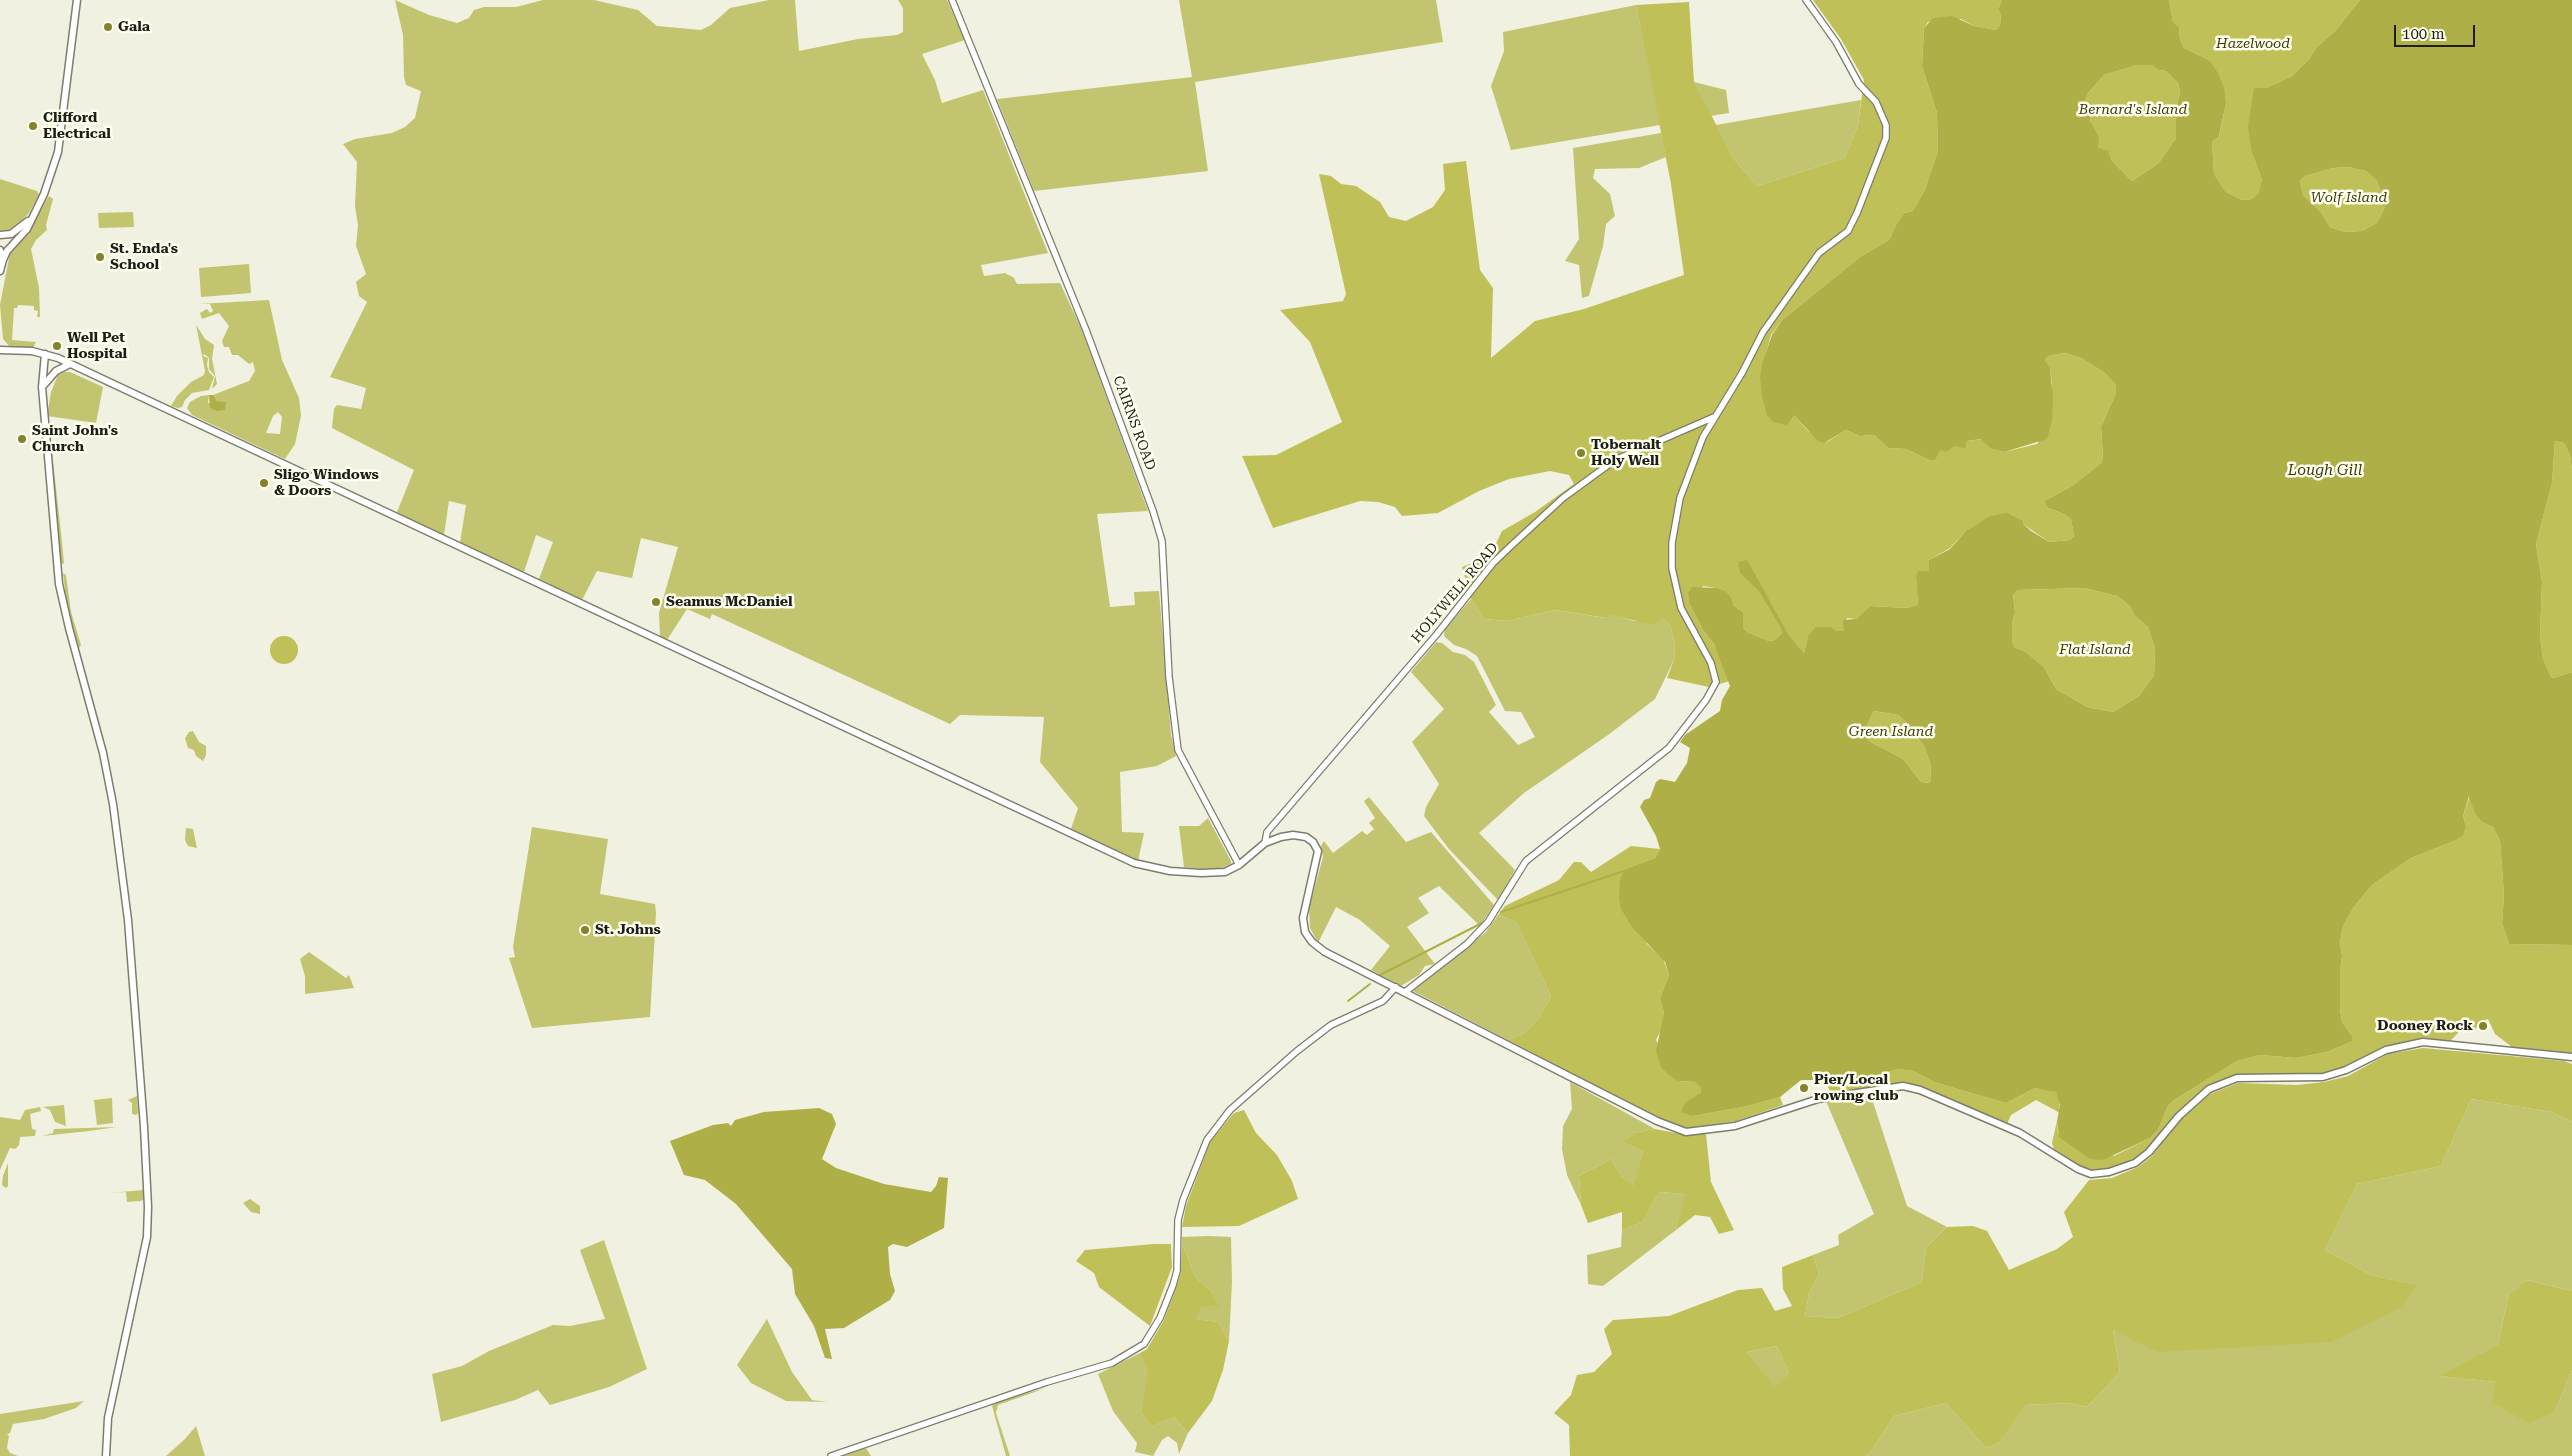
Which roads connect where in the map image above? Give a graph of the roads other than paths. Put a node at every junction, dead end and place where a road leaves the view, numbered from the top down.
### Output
1 (77, 0) edge
2 (952, 0) edge
3 (1806, 0) edge
4 (32, 216) junction
5 (0, 236) edge
6 (0, 250) edge
7 (1, 266) edge
8 (0, 278) edge
9 (0, 350) edge
10 (45, 354) junction
11 (70, 364) junction
12 (42, 387) junction
13 (1714, 417) junction
14 (1265, 843) junction
15 (1238, 865) junction
16 (1396, 987) junction
17 (1405, 992) junction
18 (2572, 1057) edge
19 (106, 1456) edge
20 (831, 1456) edge

1 - 4 main road
2 - 15 street, CAIRNS ROAD
3 - 13 street
4 - 5 main road
4 - 7 main road
6 - 7 main road
7 - 8 main road
9 - 10 main road
10 - 11 main road
10 - 12 main road
11 - 12 main road
11 - 15 main road
12 - 19 main road
13 - 14 street, HOLYWELL ROAD
13 - 17 street
14 - 15 main road
14 - 16 main road
16 - 17 main road
16 - 20 street
17 - 18 main road

